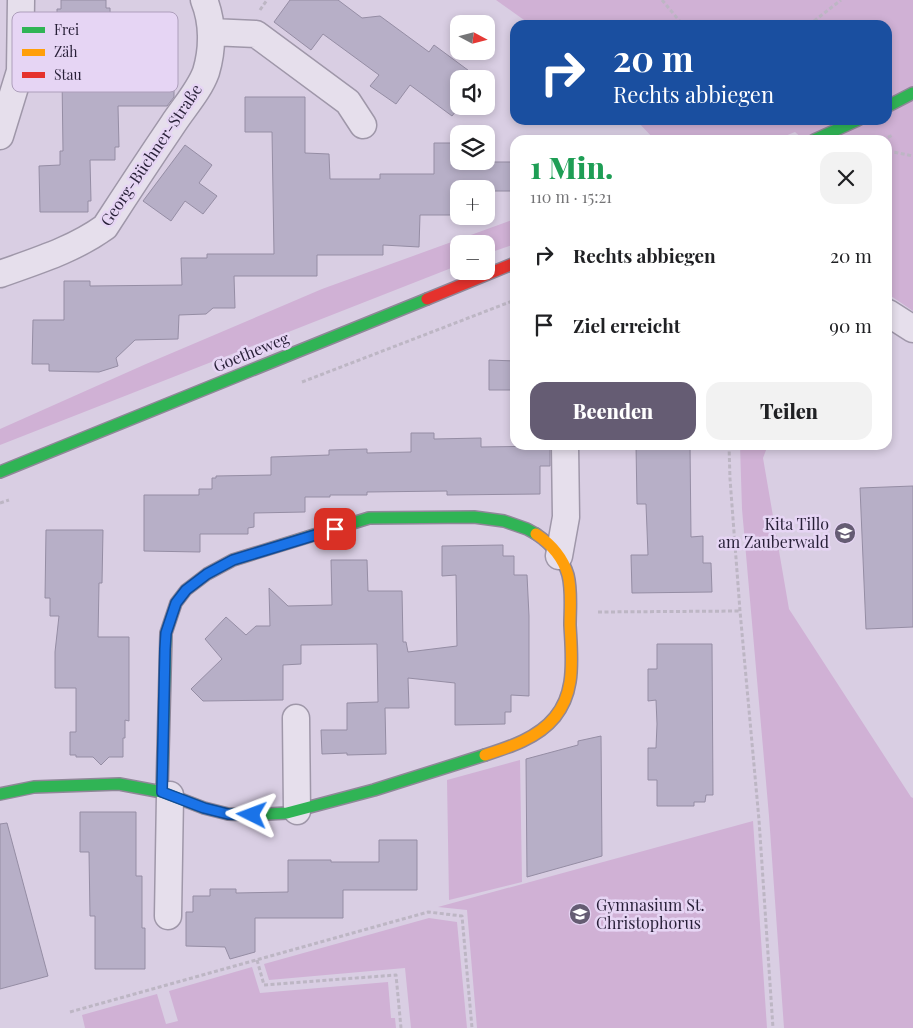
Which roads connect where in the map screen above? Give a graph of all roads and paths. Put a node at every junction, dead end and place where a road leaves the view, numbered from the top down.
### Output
1 (204, 0) edge
2 (662, 0) edge
3 (841, 0) edge
4 (679, 20) edge
5 (815, 20) edge
6 (211, 32) junction
7 (14, 92) edge
8 (913, 93) edge
9 (892, 104) edge
10 (363, 124) dead end
11 (847, 125) edge
12 (825, 135) edge
13 (0, 136) edge
14 (892, 152) edge
15 (913, 156) edge
16 (510, 265) edge
17 (0, 274) edge
18 (510, 302) edge
19 (892, 316) edge
20 (913, 329) edge
21 (294, 384) dead end
22 (565, 450) edge
23 (729, 450) edge
24 (0, 472) edge
25 (9, 500) dead end
26 (0, 503) edge
27 (558, 556) junction
28 (740, 611) junction
29 (570, 612) junction
30 (296, 718) dead end
31 (166, 793) junction
32 (0, 794) edge
33 (297, 811) junction
34 (168, 916) dead end
35 (257, 960) junction
36 (70, 1012) dead end
37 (401, 1028) edge
38 (472, 1028) edge
39 (773, 1028) edge

1 - 6 street, Georg-Büchner-Straße
2 - 4 path
3 - 5 path
6 - 10 street
6 - 17 street, Georg-Büchner-Straße
7 - 13 street
8 - 9 street
11 - 12 street
14 - 15 path
16 - 24 street, Goetheweg
18 - 21 path
19 - 20 street
22 - 27 street
23 - 28 path
25 - 26 path
27 - 29 street
27 - 31 street
28 - 29 path
28 - 39 path
29 - 33 street
30 - 33 street
31 - 32 street
31 - 33 street
31 - 34 street
35 - 36 path
35 - 37 path
35 - 38 path

